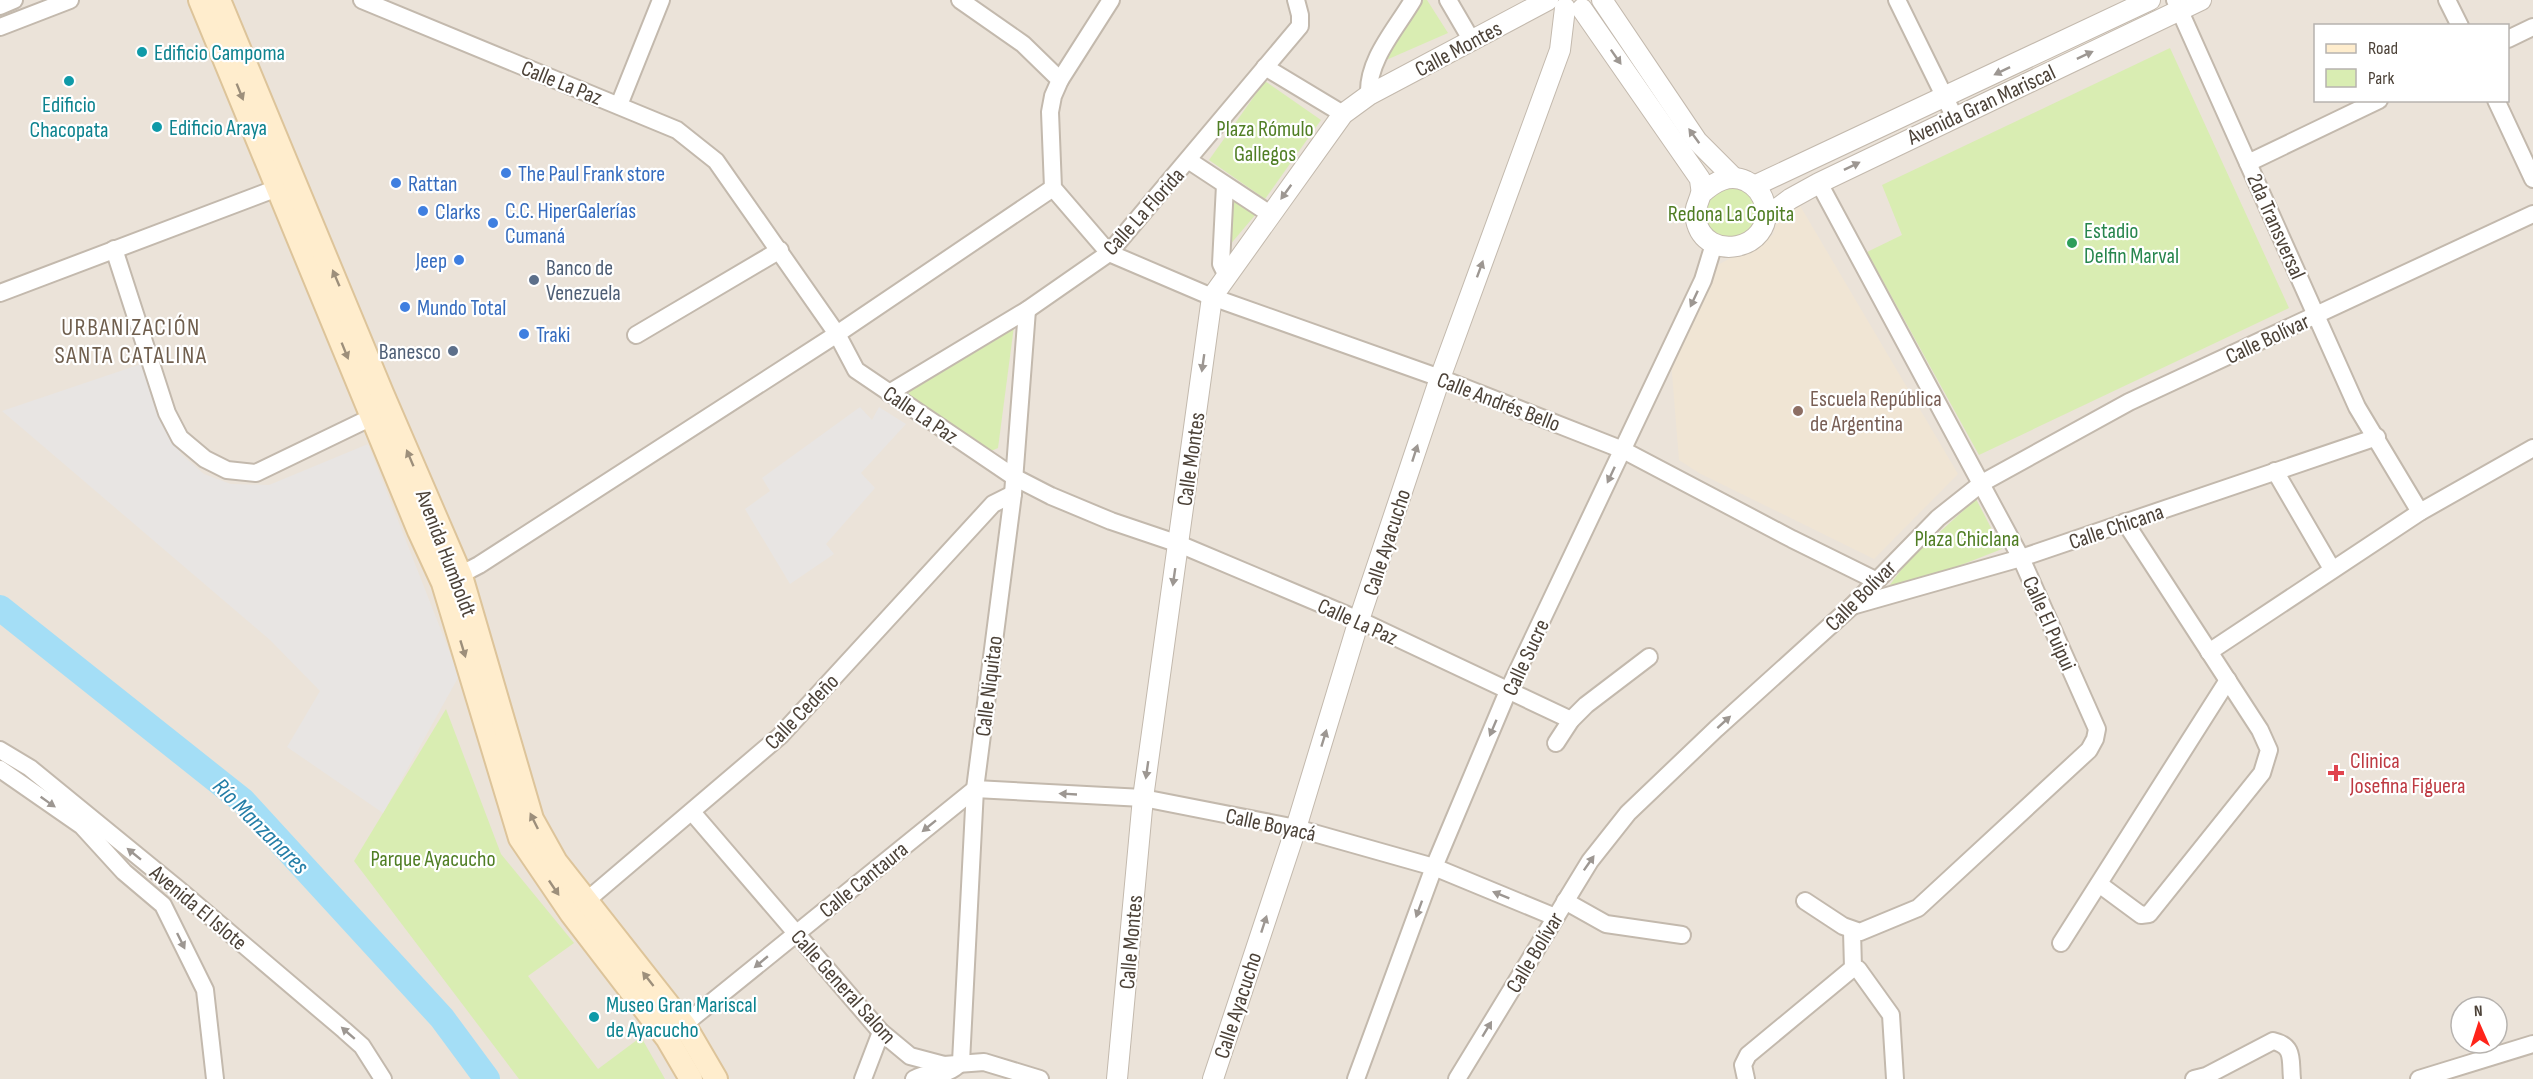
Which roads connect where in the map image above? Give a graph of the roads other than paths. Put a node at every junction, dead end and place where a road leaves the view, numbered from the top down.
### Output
1 (14, 0) edge
2 (70, 0) edge
3 (187, 0) edge
4 (200, 0) edge
5 (362, 0) edge
6 (661, 0) edge
7 (960, 0) edge
8 (1111, 0) edge
9 (1296, 0) edge
10 (1413, 0) edge
11 (1448, 0) edge
12 (1602, 0) edge
13 (1897, 0) edge
14 (2150, 0) edge
15 (2200, 0) edge
16 (2447, 0) edge
17 (1569, 3) edge
18 (390, 5) edge
19 (0, 6) edge
20 (2177, 6) edge
21 (221, 11) edge
22 (2459, 24) edge
23 (0, 27) edge
24 (2533, 27) edge
25 (2509, 39) edge
26 (1472, 41) junction
27 (1265, 67) junction
28 (1060, 80) junction
29 (1370, 95) junction
30 (1945, 98) junction
31 (2375, 102) edge
32 (2497, 102) edge
33 (619, 105) junction
34 (1343, 114) junction
35 (1954, 116) junction
36 (1188, 160) junction
37 (2248, 163) junction
38 (1734, 178) junction
39 (2533, 178) edge
40 (1819, 183) junction
41 (287, 185) junction
42 (1225, 185) junction
43 (1754, 186) junction
44 (1053, 188) junction
45 (1701, 194) junction
46 (1270, 214) junction
47 (2533, 214) edge
48 (1766, 217) junction
49 (1714, 244) junction
50 (114, 249) junction
51 (780, 250) junction
52 (1109, 253) junction
53 (1227, 276) junction
54 (0, 293) edge
55 (1212, 297) junction
56 (1028, 310) junction
57 (2316, 315) junction
58 (837, 334) junction
59 (636, 335) dead end
60 (1440, 378) junction
61 (889, 393) junction
62 (372, 417) junction
63 (2377, 437) junction
64 (2533, 448) edge
65 (1623, 450) junction
66 (2275, 471) junction
67 (1014, 477) junction
68 (1982, 483) junction
69 (1013, 494) junction
70 (2420, 512) junction
71 (2125, 522) junction
72 (1179, 544) junction
73 (2021, 558) junction
74 (2332, 569) junction
75 (452, 579) junction
76 (1875, 580) junction
77 (1852, 606) junction
78 (1359, 620) junction
79 (2209, 652) junction
80 (1649, 657) dead end
81 (2228, 680) junction
82 (1508, 691) junction
83 (1571, 720) junction
84 (1556, 743) dead end
85 (0, 750) edge
86 (0, 769) edge
87 (975, 789) junction
88 (1143, 798) junction
89 (692, 812) junction
90 (1296, 828) junction
91 (1434, 867) junction
92 (2098, 884) junction
93 (1565, 901) junction
94 (1806, 901) dead end
95 (579, 907) junction
96 (1555, 917) junction
97 (1852, 931) junction
98 (796, 933) junction
99 (1682, 935) dead end
100 (2061, 943) dead end
101 (1853, 968) junction
102 (676, 1032) junction
103 (881, 1032) junction
104 (2533, 1044) edge
105 (961, 1062) junction
106 (920, 1078) edge
107 (215, 1079) edge
108 (383, 1079) edge
109 (691, 1079) edge
110 (716, 1079) edge
111 (863, 1079) edge
112 (1040, 1079) edge
113 (1117, 1079) edge
114 (1213, 1079) edge
115 (1356, 1079) edge
116 (1457, 1079) edge
117 (1746, 1079) edge
118 (1895, 1079) edge
119 (2194, 1079) edge
120 (2292, 1079) edge
121 (2419, 1079) edge

1 - 19 street
2 - 23 street
3 - 21 main road
4 - 21 main road, Avenida Humboldt
5 - 18 street, Calle La Paz
6 - 33 street
7 - 28 street
8 - 28 street
9 - 27 street, Calle La Florida
10 - 29 street
11 - 26 street
38 -> 12 street
13 - 30 street
14 -> 30 street, Avenida Gran Mariscal
15 - 20 street, Avenida Gran Mariscal
16 - 22 street
17 - 26 street, Calle Montes
17 -> 45 street
60 -> 17 street, Calle Ayacucho
18 - 33 street, Calle La Paz
35 -> 20 street, Avenida Gran Mariscal
20 - 37 street, 2da Transversal
21 - 41 main road, Avenida Humboldt
24 - 25 street
26 - 29 street, Calle Montes
27 - 34 street
27 - 36 street, Calle La Florida
28 - 44 street
29 - 34 street, Calle Montes
30 - 35 street
30 - 43 street, Avenida Gran Mariscal
31 - 37 street
32 - 39 street
33 - 51 street, Calle La Paz
34 -> 46 street, Calle Montes
40 -> 35 street, Avenida Gran Mariscal
36 - 42 street
36 - 52 street, Calle La Florida
37 - 57 street, 2da Transversal
38 - 43 street
38 - 45 street
40 - 48 street, Avenida Gran Mariscal
40 - 68 street, Calle El Puipui
41 - 50 street
41 -> 62 main road, Avenida Humboldt
75 -> 41 main road, Avenida Humboldt
42 - 46 street
42 - 53 street
43 - 48 street
44 - 52 street
44 - 58 street
45 - 49 street
46 - 53 street, Calle Montes
47 - 57 street, Calle Bolívar
48 - 49 street
49 -> 65 street, Calle Sucre
50 - 54 street
50 - 62 street
51 - 58 street, Calle La Paz
51 - 59 street
52 - 55 street, Calle Andrés Bello
52 - 56 street, Calle La Florida
53 - 55 street, Calle Montes
55 - 60 street, Calle Andrés Bello
55 -> 72 street, Calle Montes
56 - 61 street, Calle La Florida
56 - 67 street, Calle Niquitao
57 - 63 street, 2da Transversal
57 - 68 street, Calle Bolívar
58 - 61 street, Calle La Paz
58 - 75 street
60 - 65 street, Calle Andrés Bello
78 -> 60 street, Calle Ayacucho
61 - 67 street, Calle La Paz
62 - 75 main road, Avenida Humboldt
63 - 66 street, Calle Chicana
63 - 70 street, 2da Transversal
64 - 70 street
65 - 76 street, Calle Andrés Bello
65 -> 82 street, Calle Sucre
66 - 71 street, Calle Chicana
66 - 74 street
67 - 69 street, Calle Niquitao
67 - 72 street, Calle La Paz
68 - 73 street, Calle El Puipui
68 - 76 street, Calle Bolívar
69 - 87 street, Calle Niquitao
69 - 89 street, Calle Cedeño
70 - 74 street
71 - 73 street, Calle Chicana
71 - 79 street
72 - 78 street, Calle La Paz
72 -> 88 street, Calle Montes
73 - 77 street, Calle Chicana
73 - 97 street, Calle El Puipui
74 - 79 street
75 - 95 main road, Avenida Humboldt
76 - 77 street, Calle Bolívar
93 -> 77 street, Calle Bolívar
78 - 82 street, Calle La Paz
90 -> 78 street, Calle Ayacucho
79 - 81 street
80 - 83 street
81 - 92 street
81 - 92 street
82 - 83 street, Calle La Paz
82 -> 91 street, Calle Sucre
83 - 84 street
108 -> 85 street, Avenida El Islote
86 -> 107 street, Avenida El Islote
88 -> 87 street, Calle Boyacá
87 -> 98 street, Calle Cantaura
87 - 105 street, Calle Niquitao
88 - 90 street, Calle Boyacá
88 - 113 street, Calle Montes
89 - 95 street, Calle Cedeño
89 - 98 street, Calle General Salom
90 - 91 street, Calle Boyacá
114 -> 90 street, Calle Ayacucho
96 -> 91 street, Calle Boyacá
91 -> 115 street, Calle Sucre
92 - 100 street
93 - 96 street, Calle Bolívar
93 - 99 street
94 - 97 street
95 - 102 main road, Avenida Humboldt
116 -> 96 street, Calle Bolívar
97 - 101 street
98 -> 102 street, Calle Cantaura
98 - 103 street, Calle General Salom
101 - 117 street
101 - 118 street
102 - 109 main road, Avenida Humboldt
102 - 110 main road, Avenida Humboldt
103 - 105 street, Calle General Salom
103 - 111 street
104 - 121 street
105 - 106 street
105 - 112 street, Calle General Salom
119 - 120 street

